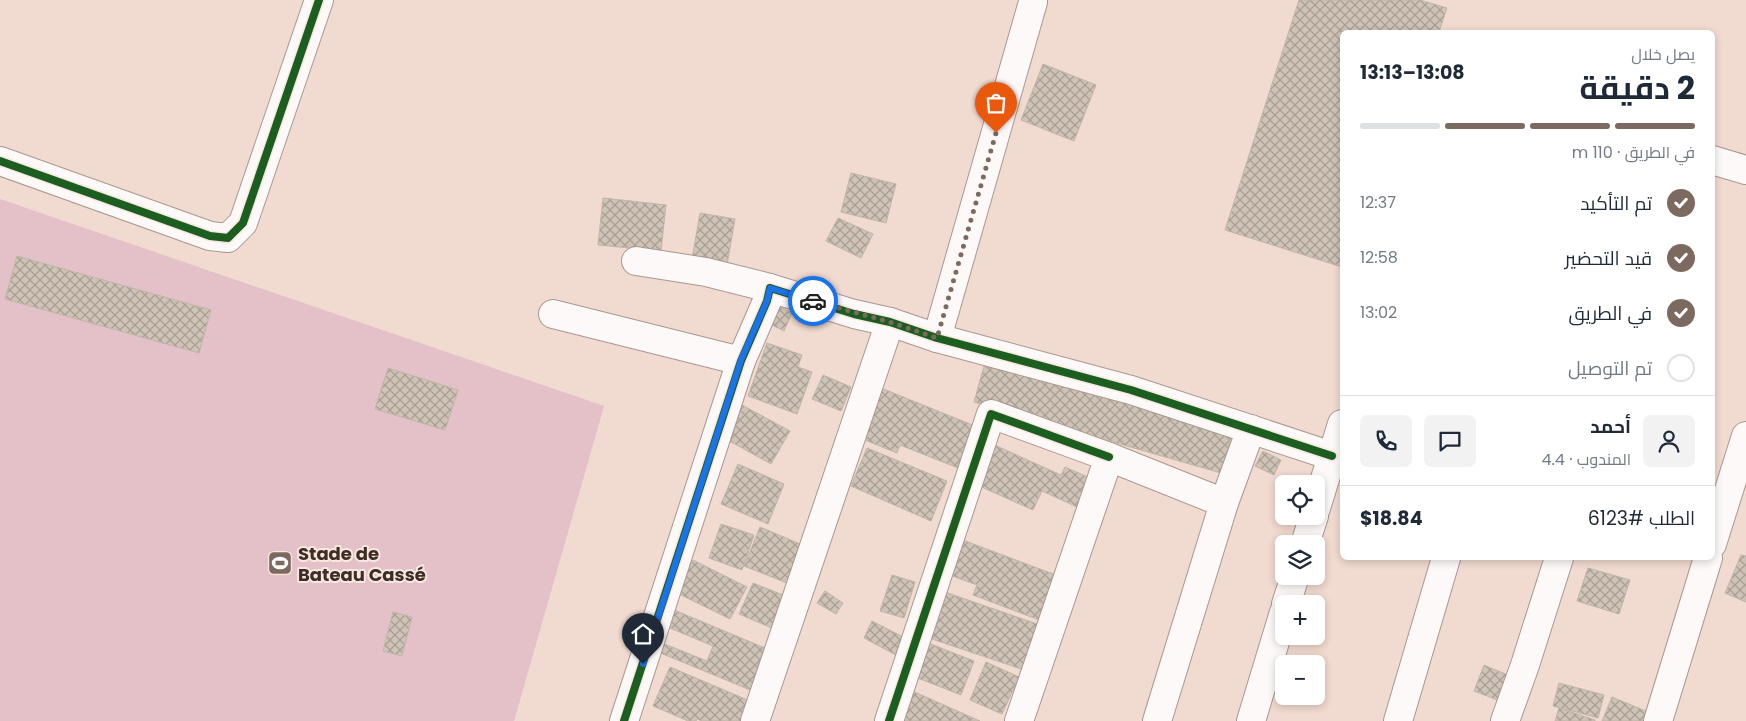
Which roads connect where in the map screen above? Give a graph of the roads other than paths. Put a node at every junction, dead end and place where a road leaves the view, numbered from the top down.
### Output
1 (319, 0) edge
2 (1034, 2) dead end
3 (0, 161) edge
4 (1715, 161) edge
5 (1746, 170) edge
6 (636, 261) dead end
7 (770, 288) junction
8 (553, 314) dead end
9 (890, 322) junction
10 (937, 338) junction
11 (741, 360) junction
12 (1252, 429) junction
13 (1340, 430) edge
14 (1746, 436) edge
15 (1332, 456) junction
16 (1109, 457) junction
17 (1325, 479) edge
18 (1224, 503) junction
19 (1715, 534) edge
20 (1445, 560) edge
21 (1558, 560) edge
22 (1707, 560) edge
23 (1275, 641) edge
24 (624, 721) edge
25 (756, 721) edge
26 (889, 721) edge
27 (1019, 721) edge
28 (1157, 721) edge
29 (1250, 721) edge
30 (1398, 721) edge
31 (1505, 721) edge
32 (1658, 721) edge

1 - 3 street
2 - 10 street
4 - 5 street
6 - 7 street
7 - 9 street
7 - 11 street
8 - 11 street
9 - 10 street
9 - 25 street
10 - 12 street
11 - 24 street
12 - 15 street
12 - 18 street
13 - 15 street
14 - 19 street
15 - 17 street
16 - 18 street
16 - 26 street
16 - 27 street
18 - 28 street
20 - 30 street
21 - 31 street
22 - 32 street
23 - 29 street

